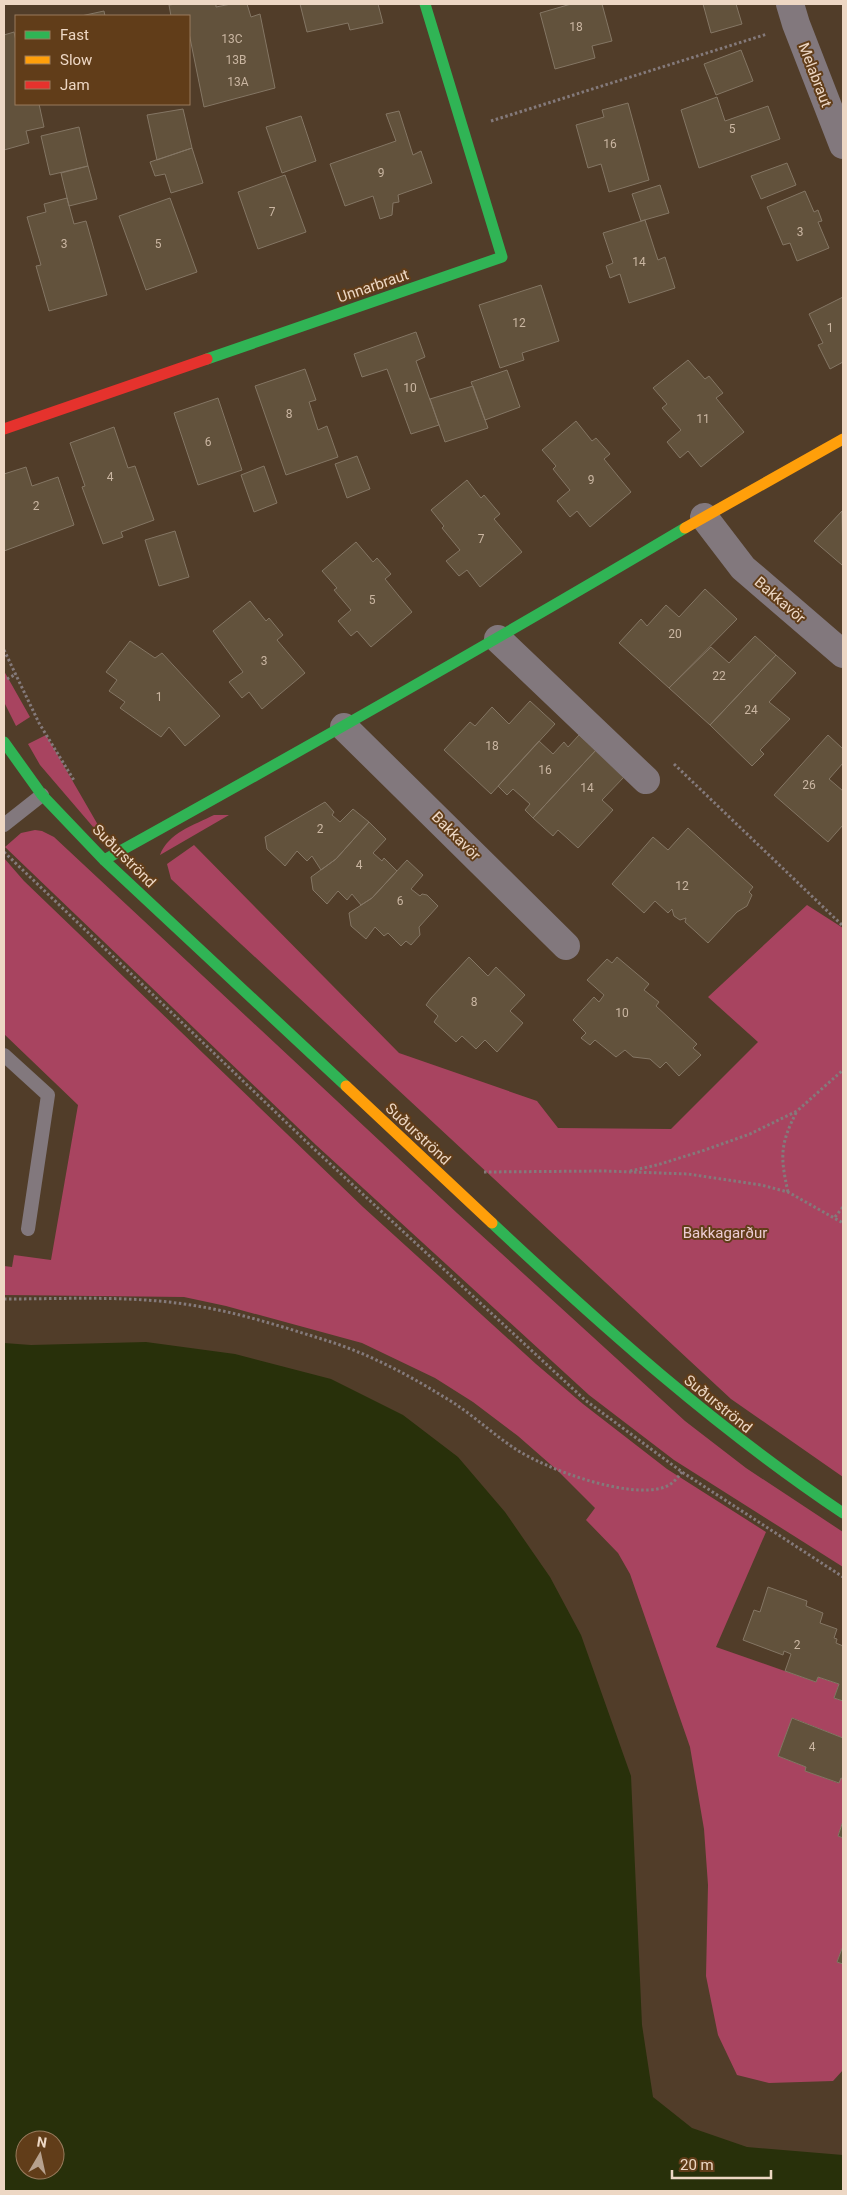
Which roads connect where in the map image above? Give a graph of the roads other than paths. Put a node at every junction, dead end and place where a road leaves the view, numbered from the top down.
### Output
1 (425, 4) edge
2 (793, 14) edge
3 (843, 145) edge
4 (4, 429) edge
5 (843, 439) edge
6 (704, 517) junction
7 (498, 639) junction
8 (843, 654) edge
9 (344, 727) junction
10 (4, 742) edge
11 (646, 780) dead end
12 (42, 795) junction
13 (4, 825) edge
14 (104, 860) junction
15 (566, 946) dead end
16 (4, 1055) edge
17 (28, 1229) dead end
18 (843, 1513) edge

1 - 4 street, Unnarbraut
2 - 3 street, Melabraut
5 - 6 street
6 - 7 street
6 - 8 street, Bakkavör
7 - 9 street
7 - 11 street
9 - 14 street
9 - 15 street, Bakkavör
10 - 12 street, Suðurströnd
12 - 13 lane
12 - 14 street, Suðurströnd
14 - 18 street, Suðurströnd
16 - 17 lane

